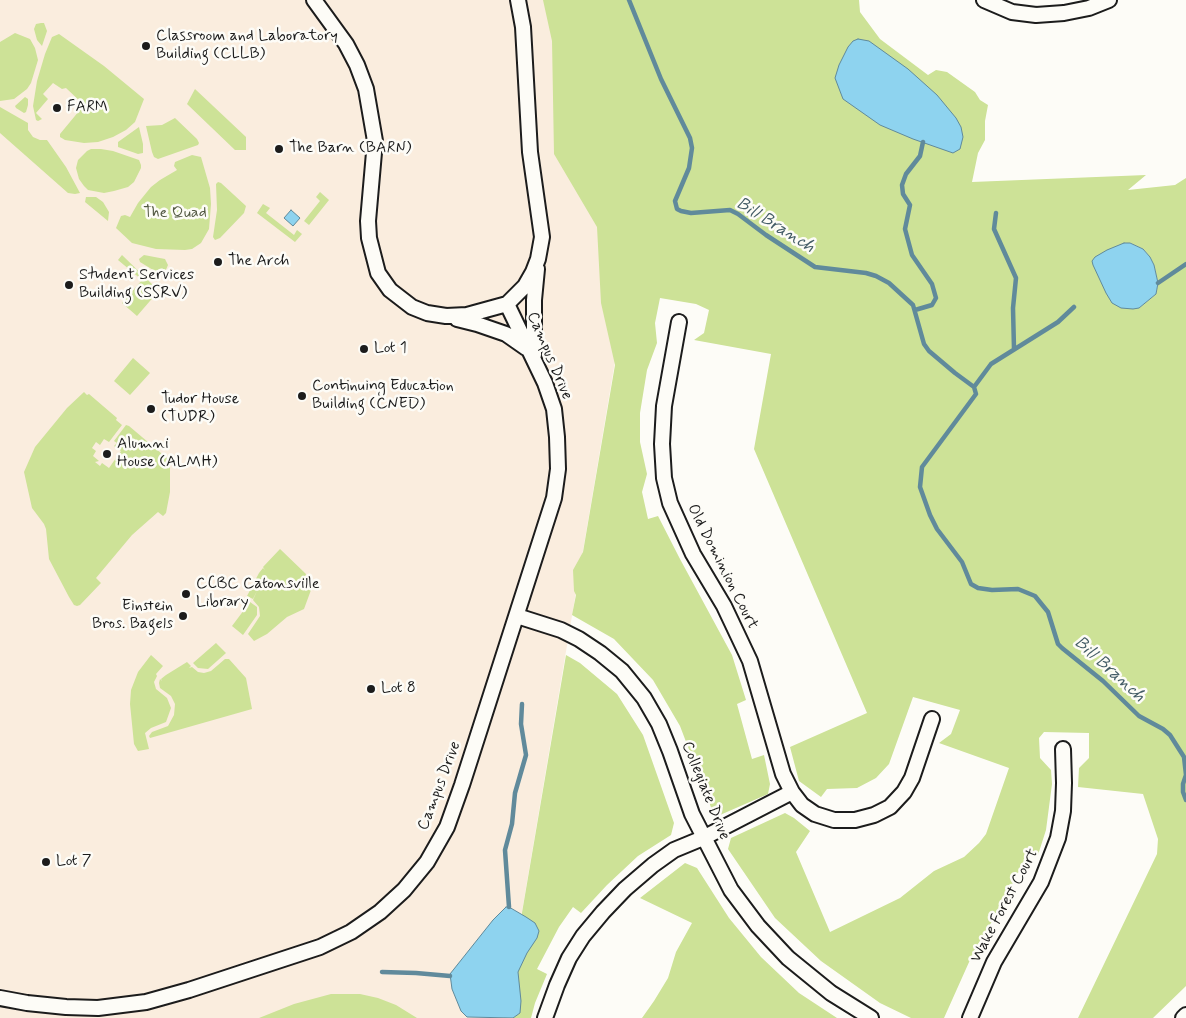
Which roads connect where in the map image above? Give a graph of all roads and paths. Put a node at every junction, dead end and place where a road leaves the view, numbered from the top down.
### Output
1 (314, 0) edge
2 (518, 0) edge
3 (984, 0) edge
4 (1109, 0) edge
5 (538, 260) junction
6 (507, 304) junction
7 (446, 316) junction
8 (679, 322) dead end
9 (531, 354) junction
10 (517, 616) junction
11 (932, 719) dead end
12 (1063, 749) dead end
13 (792, 792) junction
14 (703, 838) junction
15 (0, 998) edge
16 (1186, 1015) edge
17 (545, 1018) edge
18 (871, 1018) edge
19 (970, 1018) edge
20 (1183, 1018) edge

1 - 7 street, Campus Drive
2 - 5 street, Campus Drive
3 - 4 street
5 - 6 street, Campus Drive
5 - 9 street
6 - 7 street, Campus Drive
6 - 9 street, Campus Drive
7 - 9 street
8 - 13 street, Old Dominion Court
9 - 10 street, Campus Drive
10 - 14 street, Collegiate Drive
10 - 15 street, Campus Drive
11 - 13 street, Old Dominion Court
12 - 19 street, Wake Forest Court
13 - 14 street
14 - 17 street
14 - 18 street, Collegiate Drive
16 - 20 street

